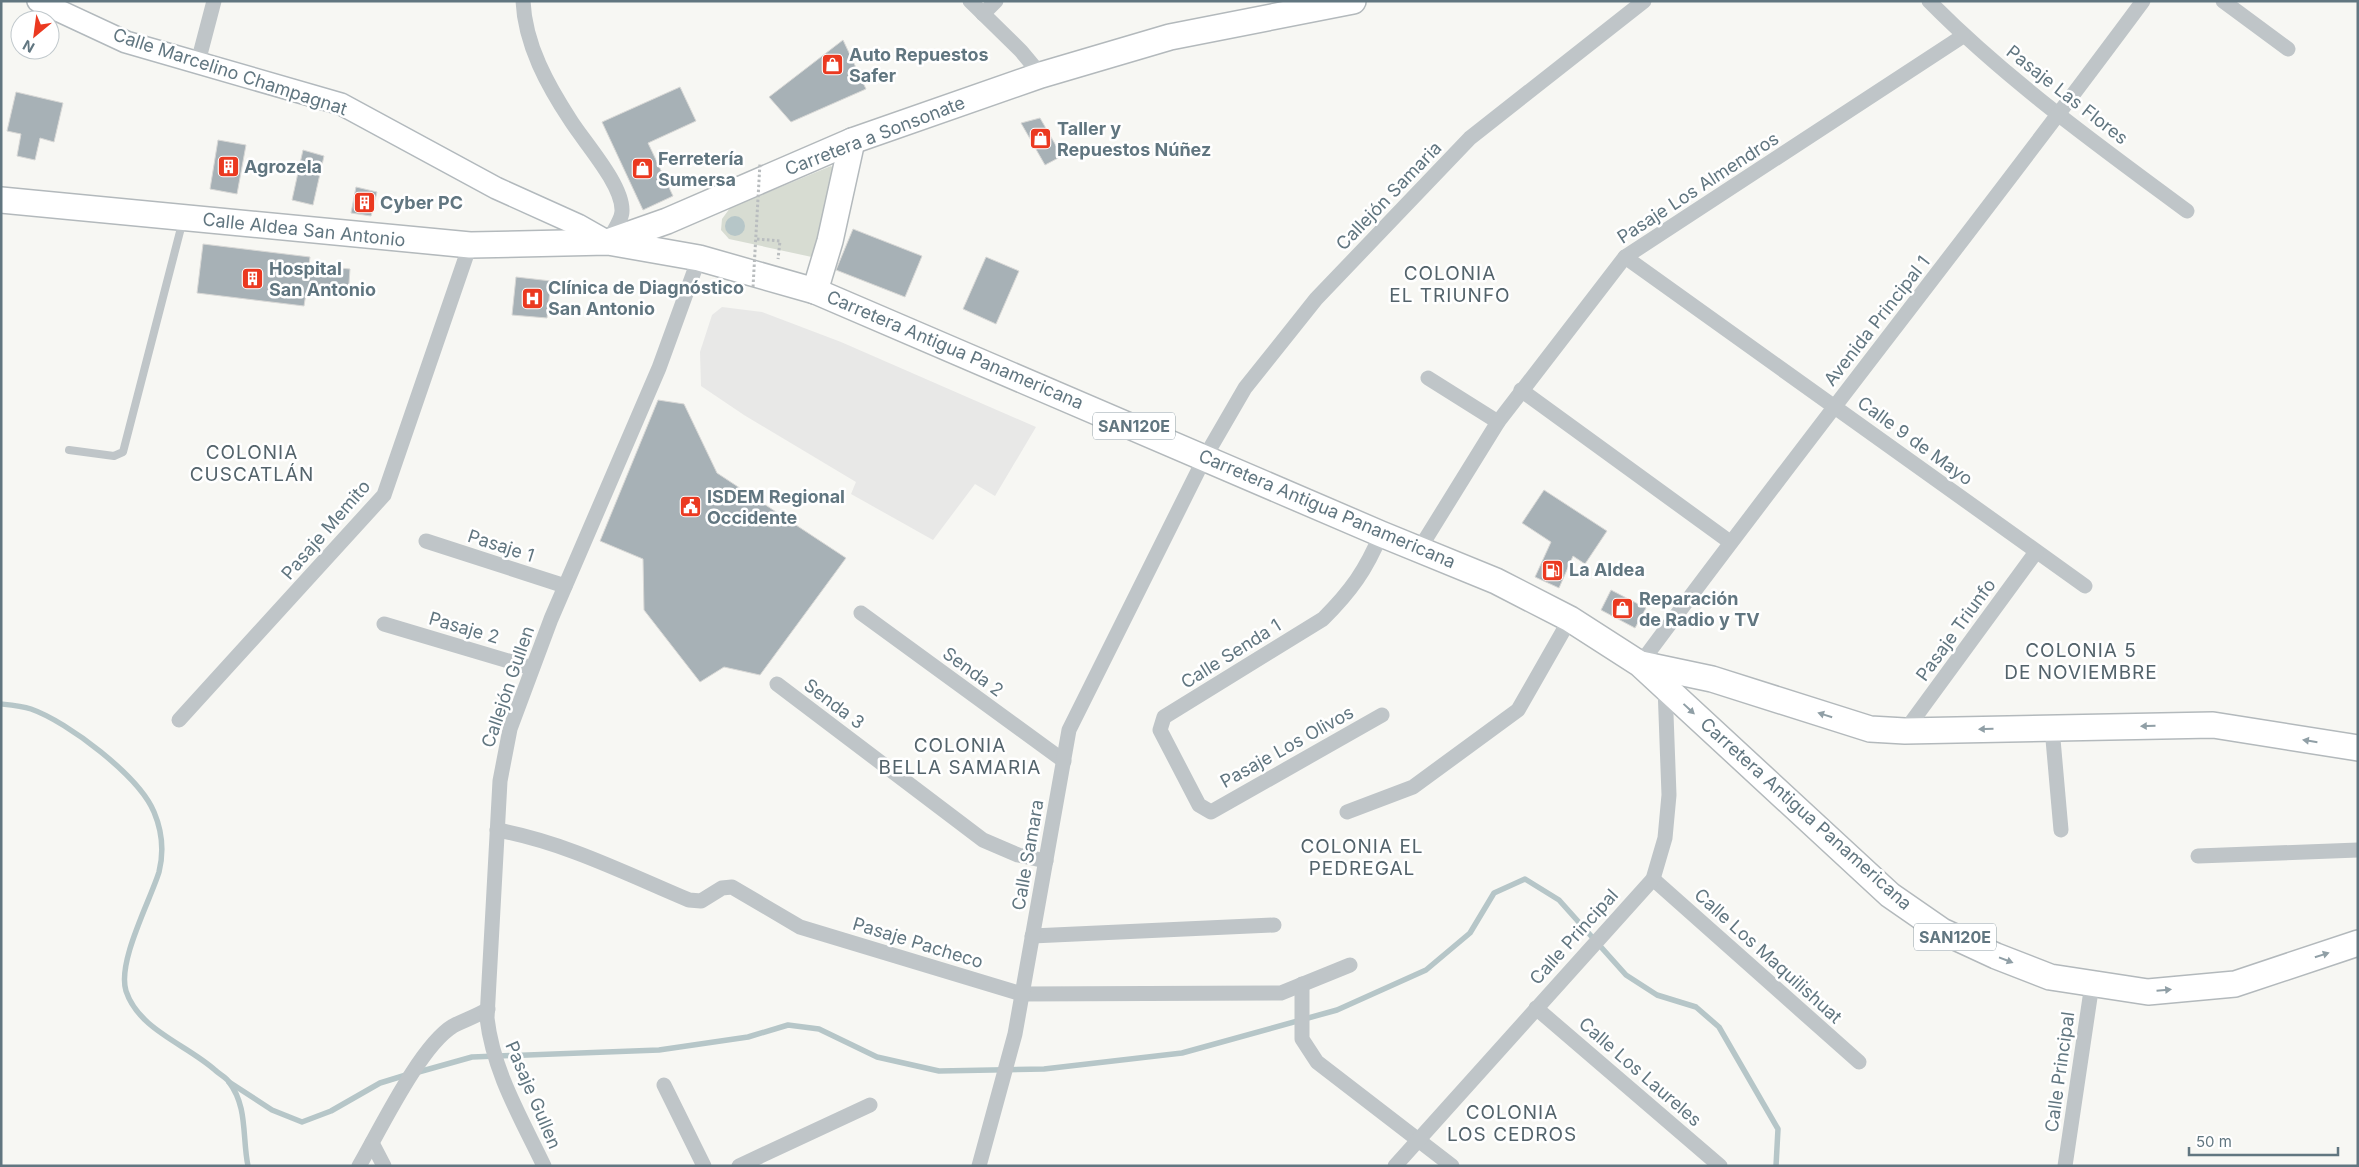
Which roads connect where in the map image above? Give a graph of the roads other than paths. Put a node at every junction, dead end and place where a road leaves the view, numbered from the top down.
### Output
1 (38, 1) edge
2 (214, 1) edge
3 (523, 1) edge
4 (970, 1) edge
5 (996, 1) edge
6 (1352, 1) edge
7 (1644, 1) edge
8 (1929, 1) edge
9 (2143, 1) edge
10 (2223, 1) edge
11 (984, 14) junction
12 (1963, 36) junction
13 (2288, 50) dead end
14 (198, 62) junction
15 (1041, 75) junction
16 (2058, 116) junction
17 (852, 141) junction
18 (1, 200) edge
19 (2187, 211) dead end
20 (183, 218) junction
21 (608, 242) junction
22 (470, 244) junction
23 (1625, 257) junction
24 (699, 258) junction
25 (815, 291) junction
26 (1428, 378) dead end
27 (1521, 390) junction
28 (1835, 407) junction
29 (1498, 422) junction
30 (69, 450) dead end
31 (1205, 457) junction
32 (1382, 534) junction
33 (426, 542) dead end
34 (1730, 542) junction
35 (1420, 548) junction
36 (2036, 552) junction
37 (565, 586) junction
38 (2085, 586) dead end
39 (861, 613) dead end
40 (1570, 619) junction
41 (384, 624) dead end
42 (1640, 664) junction
43 (532, 668) junction
44 (777, 684) dead end
45 (1665, 687) junction
46 (1382, 716) dead end
47 (179, 720) dead end
48 (2052, 728) junction
49 (1905, 731) junction
50 (2358, 748) edge
51 (1064, 761) junction
52 (1211, 812) joint
53 (1347, 812) dead end
54 (497, 830) junction
55 (2061, 830) dead end
56 (2358, 850) edge
57 (2198, 856) dead end
58 (1046, 861) junction
59 (1653, 879) junction
60 (1274, 925) dead end
61 (1032, 936) junction
62 (2358, 943) edge
63 (1350, 965) dead end
64 (1302, 984) junction
65 (2092, 984) junction
66 (1022, 994) junction
67 (1536, 1008) junction
68 (488, 1009) junction
69 (1859, 1062) dead end
70 (664, 1085) dead end
71 (870, 1105) dead end
72 (1419, 1140) junction
73 (372, 1143) junction
74 (359, 1166) edge
75 (384, 1166) edge
76 (544, 1166) edge
77 (704, 1166) edge
78 (739, 1166) edge
79 (979, 1166) edge
80 (1395, 1166) edge
81 (1452, 1166) edge
82 (1720, 1166) edge
83 (2065, 1166) edge

1 - 14 street, Calle Marcelino Champagnat
2 - 14 street
3 - 21 street
4 - 11 street
5 - 11 street
6 - 15 main road, Carretera a Sonsonate
7 - 31 street, Callejón Samaria
8 - 12 street, Pasaje Las Flores
9 - 16 street, Avenida Principal 1
10 - 13 street
11 - 15 street
12 - 16 street, Pasaje Las Flores
12 - 23 street, Pasaje Los Almendros
14 - 21 street, Calle Marcelino Champagnat
15 - 17 main road, Carretera a Sonsonate
16 - 19 street, Pasaje Las Flores
16 - 28 street, Avenida Principal 1
17 - 21 main road, Carretera a Sonsonate
17 - 25 main road
18 - 20 main road, Calle Aldea San Antonio
20 - 22 main road, Calle Aldea San Antonio
20 - 30 lane
21 - 22 main road, Calle Aldea San Antonio
21 - 24 main road, Carretera Antigua Panamericana / SAN120E
22 - 47 street, Pasaje Memito
23 - 27 street, Pasaje Los Almendros
23 - 28 street, Calle 9 de Mayo
24 - 25 main road, Carretera Antigua Panamericana / SAN120E
24 - 37 street, Callejón Gullen
25 - 31 main road, Carretera Antigua Panamericana / SAN120E
26 - 29 street
27 - 29 street, Pasaje Los Almendros
27 - 34 street
28 - 34 street, Avenida Principal 1
28 - 36 street, Calle 9 de Mayo
29 - 35 street, Pasaje Los Almendros
31 - 32 main road, Carretera Antigua Panamericana / SAN120E
31 - 51 street, Calle Samara
32 - 35 main road, Carretera Antigua Panamericana / SAN120E
32 - 52 street, Calle Senda 1
33 - 37 street, Pasaje 1
34 - 42 street, Avenida Principal 1
35 - 40 main road, Carretera Antigua Panamericana / SAN120E
36 - 38 street, Calle 9 de Mayo
36 - 49 street, Pasaje Triunfo
37 - 43 street, Callejón Gullen
39 - 51 street, Senda 2
40 - 42 main road, Carretera Antigua Panamericana / SAN120E
40 - 53 street
41 - 43 street, Pasaje 2
42 - 45 main road, Carretera Antigua Panamericana / SAN120E
49 -> 42 main road, Carretera Antigua Panamericana / SAN120E
43 - 54 street, Callejón Gullen
44 - 58 street, Senda 3
45 - 59 street, Calle Principal
45 -> 65 main road, Carretera Antigua Panamericana / SAN120E
46 - 52 street, Pasaje Los Olivos
48 -> 49 main road, Carretera Antigua Panamericana / SAN120E
50 -> 48 main road, Carretera Antigua Panamericana / SAN120E
48 - 55 street
51 - 58 street, Calle Samara
54 - 66 street, Pasaje Pacheco
54 - 68 street, Callejón Gullen
56 - 57 street
58 - 61 street, Calle Samara
59 - 67 street, Calle Principal
59 - 69 street, Calle Los Maquilishuat
60 - 61 street
61 - 66 street, Calle Samara
65 -> 62 main road, Carretera Antigua Panamericana / SAN120E
63 - 64 street, Pasaje Pacheco
64 - 66 street, Pasaje Pacheco
64 - 72 street
65 - 83 street, Calle Principal
66 - 79 street, Calle Samara
67 - 72 street, Calle Principal
67 - 82 street, Calle Los Laureles
68 - 73 street
68 - 76 street, Pasaje Gullen
70 - 77 street
71 - 78 street
72 - 80 street, Calle Principal
72 - 81 street
73 - 74 street
73 - 75 street

